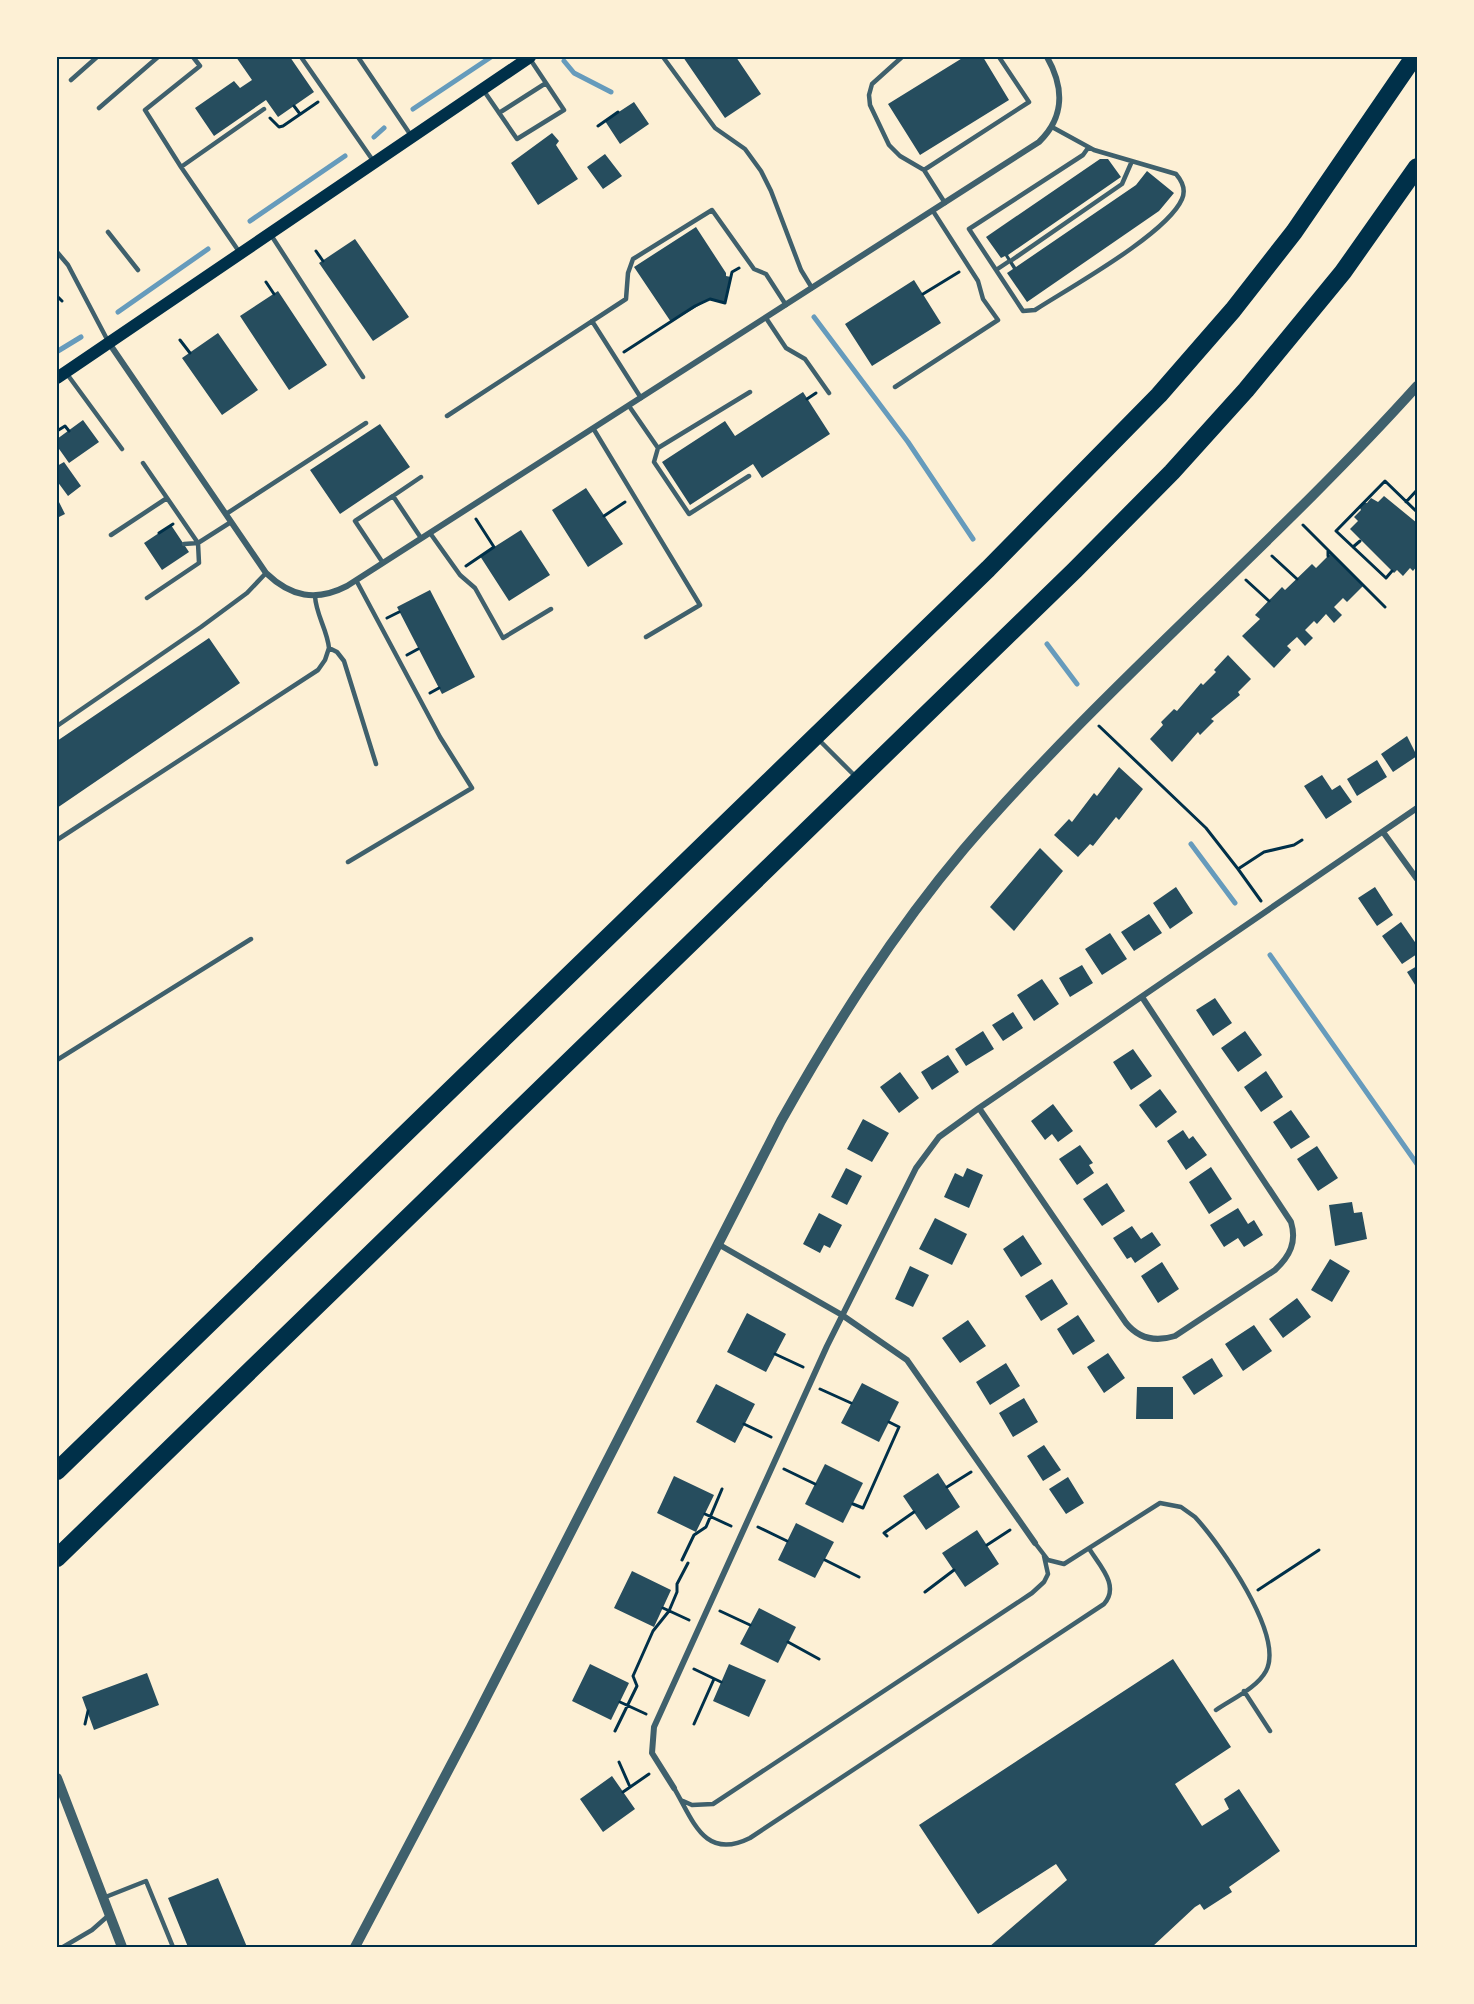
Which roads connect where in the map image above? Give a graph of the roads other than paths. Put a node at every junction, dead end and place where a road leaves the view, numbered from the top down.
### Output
1 (97, 57) edge
2 (158, 57) edge
3 (193, 57) edge
4 (301, 57) edge
5 (358, 57) edge
6 (529, 57) edge
7 (663, 57) edge
8 (902, 57) edge
9 (999, 57) edge
10 (1047, 57) edge
11 (1414, 57) edge
12 (71, 80) dead end
13 (546, 83) junction
14 (482, 89) junction
15 (99, 108) dead end
16 (264, 109) dead end
17 (499, 113) junction
18 (1052, 127) junction
19 (412, 137) junction
20 (1088, 148) junction
21 (1132, 160) junction
22 (374, 162) junction
23 (181, 167) junction
24 (1417, 167) edge
25 (924, 171) junction
26 (945, 203) junction
27 (933, 211) junction
28 (108, 232) dead end
29 (269, 233) junction
30 (57, 252) edge
31 (240, 253) junction
32 (138, 270) dead end
33 (996, 270) junction
34 (812, 288) junction
35 (786, 305) junction
36 (766, 318) junction
37 (592, 321) junction
38 (109, 343) junction
39 (61, 375) edge
40 (363, 376) dead end
41 (1417, 386) edge
42 (895, 387) dead end
43 (750, 392) dead end
44 (828, 393) dead end
45 (641, 398) junction
46 (629, 406) junction
47 (447, 416) dead end
48 (366, 423) dead end
49 (593, 428) junction
50 (658, 448) junction
51 (122, 449) dead end
52 (143, 463) dead end
53 (749, 476) dead end
54 (421, 477) dead end
55 (393, 496) junction
56 (168, 498) junction
57 (226, 514) junction
58 (231, 522) junction
59 (430, 533) junction
60 (111, 535) dead end
61 (421, 538) junction
62 (198, 543) junction
63 (184, 544) dead end
64 (382, 563) junction
65 (266, 573) junction
66 (356, 580) junction
67 (315, 596) junction
68 (147, 598) dead end
69 (551, 609) dead end
70 (646, 637) dead end
71 (329, 648) junction
72 (57, 726) edge
73 (815, 736) junction
74 (376, 764) dead end
75 (859, 780) junction
76 (1417, 808) edge
77 (1383, 832) junction
78 (57, 840) edge
79 (348, 862) dead end
80 (1417, 879) edge
81 (251, 939) dead end
82 (1142, 997) junction
83 (57, 1060) edge
84 (980, 1108) junction
85 (717, 1243) junction
86 (842, 1315) junction
87 (57, 1471) edge
88 (1035, 1543) joint
89 (1090, 1550) junction
90 (1044, 1556) junction
91 (57, 1558) edge
92 (1244, 1691) junction
93 (1216, 1710) dead end
94 (1270, 1731) dead end
95 (57, 1778) edge
96 (674, 1788) joint
97 (681, 1799) junction
98 (103, 1898) junction
99 (109, 1915) junction
100 (63, 1947) edge
101 (122, 1947) edge
102 (173, 1947) edge
103 (355, 1947) edge

1 - 12 lane
2 - 15 lane
3 - 23 lane
4 - 22 lane
5 - 19 lane
6 - 13 lane
6 - 14 main road
7 - 34 lane
8 - 25 lane
9 - 25 lane
10 - 18 street
11 - 73 highway
13 - 17 lane
13 - 17 lane
14 - 17 lane
14 - 19 main road
16 - 23 lane
18 - 20 lane
18 - 26 street
19 - 22 main road
20 - 21 lane
20 - 33 lane
21 - 33 lane
21 - 33 lane
22 - 29 main road
23 - 31 lane
24 - 75 highway
25 - 26 lane
26 - 27 street
27 - 34 street
27 - 42 lane
28 - 32 lane
29 - 31 main road
29 - 40 lane
30 - 38 lane
31 - 38 main road
34 - 35 street
35 - 36 street
35 - 37 lane
36 - 44 lane
36 - 45 street
37 - 45 lane
37 - 47 lane
38 - 39 main road
38 - 57 street
39 - 51 lane
41 - 85 street
43 - 50 lane
45 - 46 street
46 - 49 street
46 - 50 lane
48 - 57 lane
49 - 59 street
49 - 70 lane
50 - 53 lane
52 - 56 lane
54 - 55 lane
55 - 61 lane
55 - 64 lane
56 - 60 lane
56 - 62 lane
57 - 58 street
58 - 62 lane
58 - 65 street
59 - 61 street
59 - 69 lane
61 - 64 street
62 - 63 lane
62 - 68 lane
64 - 66 street
65 - 67 street
65 - 72 lane
66 - 67 street
66 - 79 lane
67 - 71 lane
71 - 74 lane
71 - 78 lane
73 - 75 lane
73 - 87 highway
75 - 91 highway
76 - 77 street
77 - 80 street
77 - 82 street
81 - 83 lane
82 - 84 street
82 - 84 street
84 - 86 street
85 - 86 street
85 - 103 street
86 - 88 street
86 - 96 street
88 - 90 lane
89 - 90 lane
89 - 92 lane
89 - 97 lane
90 - 97 lane
92 - 93 lane
92 - 94 lane
95 - 98 street
96 - 97 lane
98 - 99 street
98 - 102 lane
99 - 100 lane
99 - 101 street

